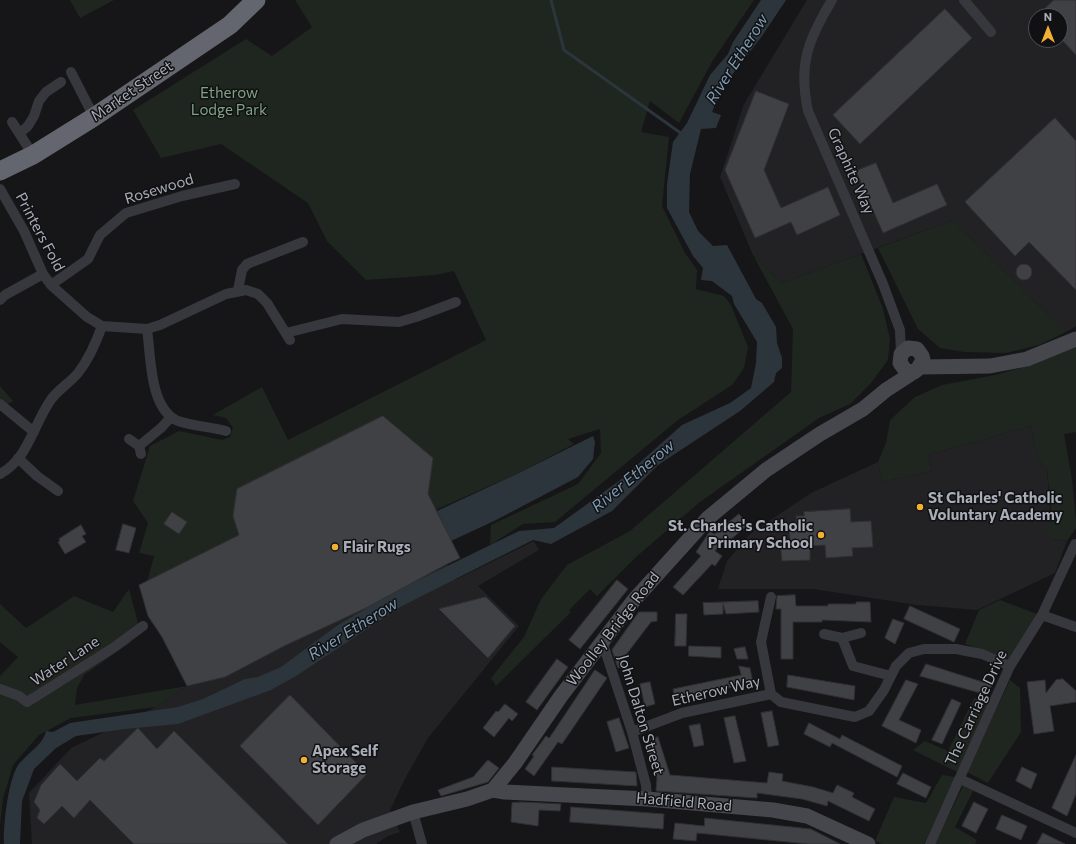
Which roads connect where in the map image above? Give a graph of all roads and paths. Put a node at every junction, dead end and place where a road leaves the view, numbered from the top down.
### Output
1 (256, 0) edge
2 (832, 0) edge
3 (964, 0) edge
4 (991, 32) dead end
5 (71, 72) dead end
6 (60, 82) dead end
7 (94, 117) junction
8 (12, 122) dead end
9 (20, 133) junction
10 (33, 155) junction
11 (0, 171) edge
12 (235, 184) dead end
13 (0, 189) edge
14 (303, 242) dead end
15 (43, 274) junction
16 (51, 285) junction
17 (238, 290) junction
18 (0, 300) edge
19 (456, 302) dead end
20 (102, 326) junction
21 (147, 329) junction
22 (900, 330) junction
23 (1076, 339) edge
24 (900, 359) junction
25 (918, 361) junction
26 (886, 390) junction
27 (0, 404) edge
28 (171, 417) junction
29 (226, 431) dead end
30 (34, 432) junction
31 (129, 439) dead end
32 (18, 458) junction
33 (0, 474) edge
34 (58, 492) dead end
35 (1075, 544) dead end
36 (771, 597) dead end
37 (1042, 615) junction
38 (143, 626) dead end
39 (1076, 626) edge
40 (861, 633) dead end
41 (824, 634) dead end
42 (842, 638) junction
43 (602, 641) junction
44 (1010, 666) junction
45 (891, 676) junction
46 (0, 689) edge
47 (771, 694) junction
48 (632, 732) junction
49 (960, 779) junction
50 (493, 790) junction
51 (647, 799) junction
52 (413, 812) junction
53 (1076, 833) edge
54 (337, 844) edge
55 (422, 844) edge
56 (868, 844) edge
57 (930, 844) edge

1 - 7 highway, Market Street
2 - 22 street, Graphite Way
3 - 4 street
5 - 7 street
6 - 9 street
7 - 10 highway, Market Street
8 - 9 street
9 - 10 street
10 - 11 highway, Market Street
12 - 16 street, Rosewood
13 - 15 street, Printers Fold
14 - 17 street
15 - 16 street, Printers Fold
15 - 18 street
16 - 20 street, Printers Fold
17 - 19 street
17 - 21 street, Printers Fold
20 - 21 street, Printers Fold
20 - 30 street
21 - 28 street
22 - 24 street, Graphite Way
22 - 25 street
23 - 25 street
24 - 25 street
24 - 25 street
24 - 26 street, Woolley Bridge Road
25 - 26 street, Woolley Bridge Road
26 - 43 street, Woolley Bridge Road
27 - 30 street
28 - 29 street
28 - 31 street
30 - 32 street
32 - 33 street
32 - 34 street
35 - 37 street, The Carriage Drive
36 - 47 street
37 - 39 street
37 - 44 street, The Carriage Drive
38 - 46 street, Water Lane
40 - 42 street
41 - 42 street
42 - 45 street
43 - 48 street, John Dalton Street
43 - 50 street, Woolley Bridge Road
44 - 45 street, Etherow Way
44 - 49 street, The Carriage Drive
45 - 47 street, Etherow Way
47 - 48 street, Etherow Way
48 - 51 street, John Dalton Street
49 - 53 street
49 - 57 street, The Carriage Drive
50 - 51 street, Hadfield Road
50 - 52 street
51 - 56 street, Hadfield Road
52 - 54 street
52 - 55 street

